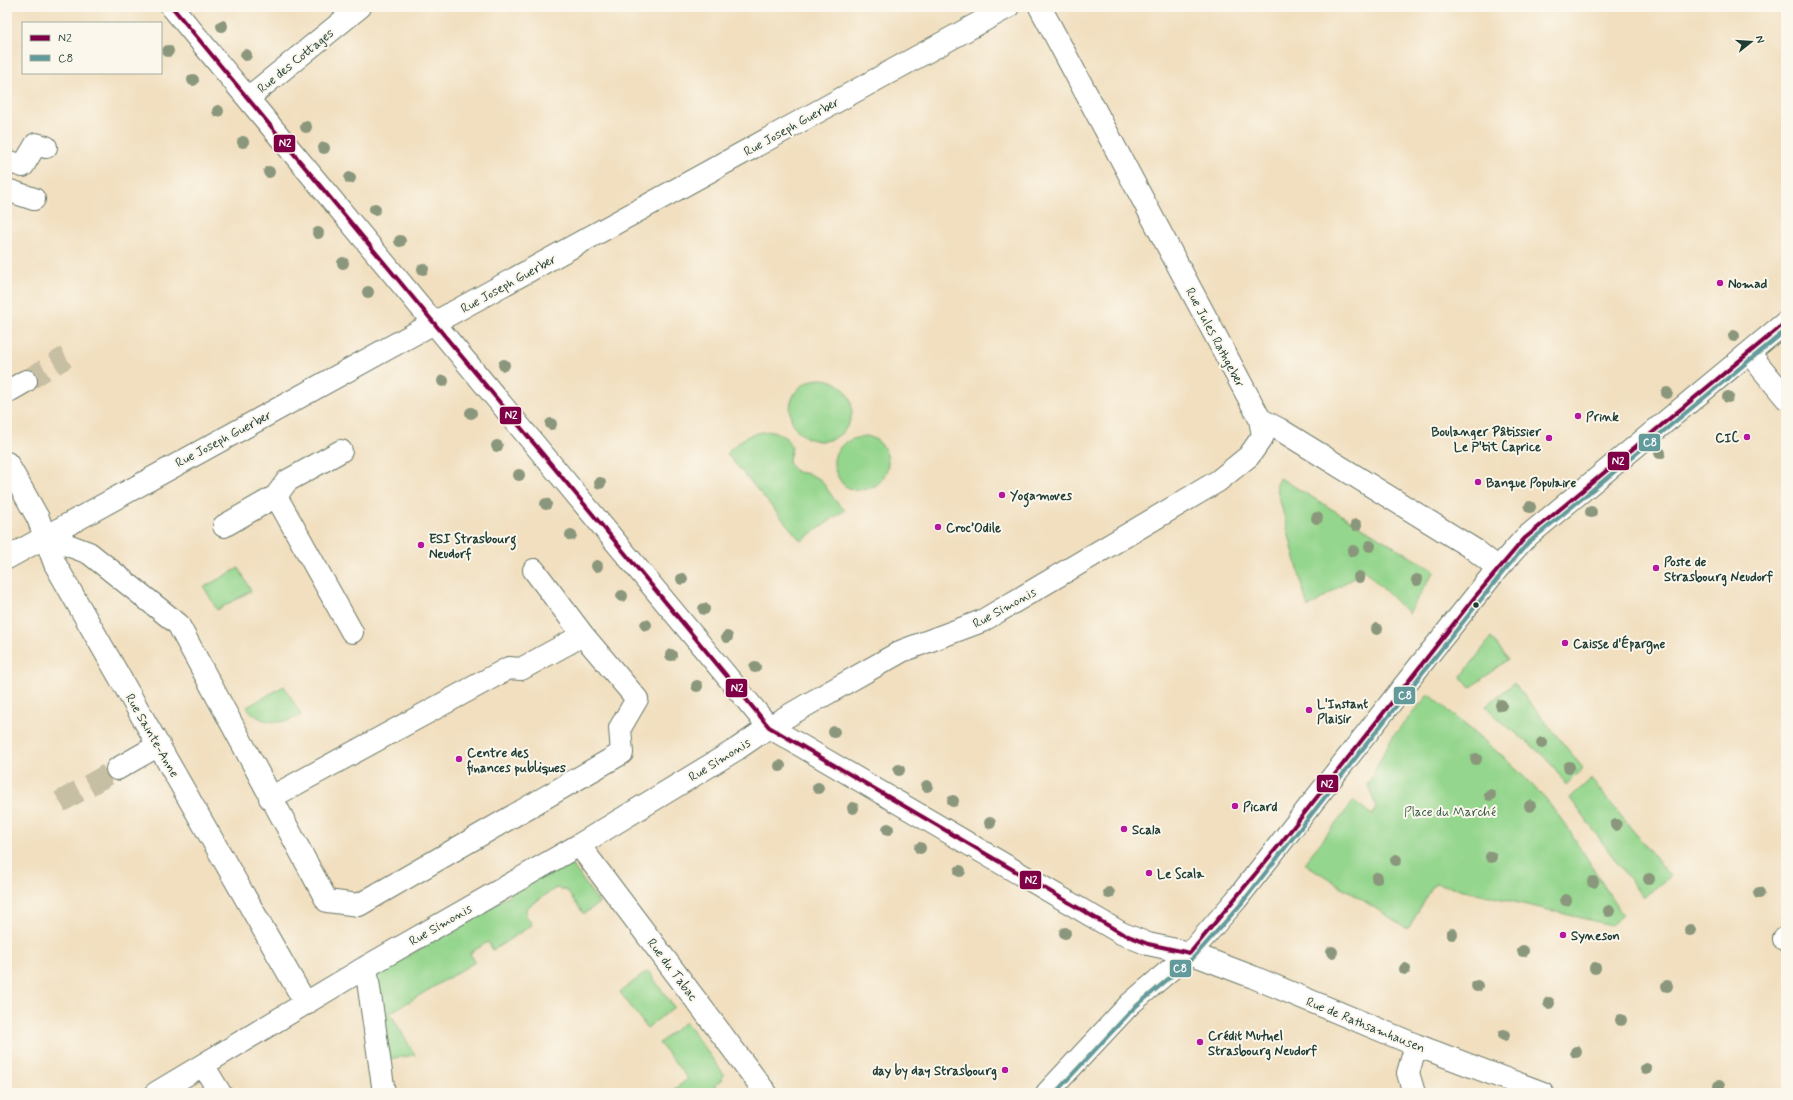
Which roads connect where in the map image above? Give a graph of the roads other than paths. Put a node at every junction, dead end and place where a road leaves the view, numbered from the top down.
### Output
1 (172, 7) edge
2 (360, 7) edge
3 (1008, 7) edge
4 (1040, 7) edge
5 (248, 98) junction
6 (46, 146) dead end
7 (7, 161) edge
8 (8, 192) edge
9 (34, 199) dead end
10 (1786, 322) edge
11 (435, 324) junction
12 (1750, 353) junction
13 (26, 381) tunnel mouth
14 (7, 392) edge
15 (1786, 398) edge
16 (1260, 419) junction
17 (341, 451) dead end
18 (7, 463) edge
19 (276, 496) junction
20 (224, 526) dead end
21 (44, 536) junction
22 (7, 558) edge
23 (1498, 568) junction
24 (534, 570) dead end
25 (352, 632) dead end
26 (583, 635) junction
27 (769, 727) junction
28 (159, 745) junction
29 (117, 770) tunnel mouth
30 (270, 798) junction
31 (579, 845) junction
32 (1190, 953) junction
33 (366, 967) junction
34 (306, 1004) junction
35 (1416, 1045) junction
36 (203, 1065) junction
37 (758, 1090) edge
38 (156, 1093) edge
39 (220, 1093) edge
40 (384, 1093) edge
41 (1047, 1093) edge
42 (1414, 1093) edge
43 (1543, 1093) edge

1 - 5 street
2 - 5 street, Rue des Cottages
3 - 11 street, Rue Joseph Guerber
4 - 16 street, Rue Jules Rathgeber
5 - 11 street
6 - 7 street
8 - 9 street
10 - 12 street
11 - 21 street, Rue Joseph Guerber
11 - 27 street
12 - 15 street
12 - 23 street
13 - 14 street
16 - 23 street
16 - 27 street, Rue Simonis
17 - 19 street
18 - 21 street, Rue Sainte-Anne
19 - 20 street
19 - 25 street
21 - 22 street, Rue Joseph Guerber
21 - 28 street, Rue Sainte-Anne
21 - 30 street
23 - 32 street
24 - 26 street
26 - 30 street
26 - 30 street
27 - 31 street, Rue Simonis
27 - 32 street, Rue de Rathsamhausen
28 - 29 street
28 - 34 street, Rue Sainte-Anne
31 - 33 street, Rue Simonis
31 - 37 street, Rue du Tabac
32 - 35 street, Rue de Rathsamhausen
32 - 41 street
33 - 34 street, Rue Simonis
33 - 40 street
34 - 36 street, Rue Simonis
35 - 42 street
35 - 43 street, Rue de Rathsamhausen
36 - 38 street, Rue Simonis
36 - 39 street

